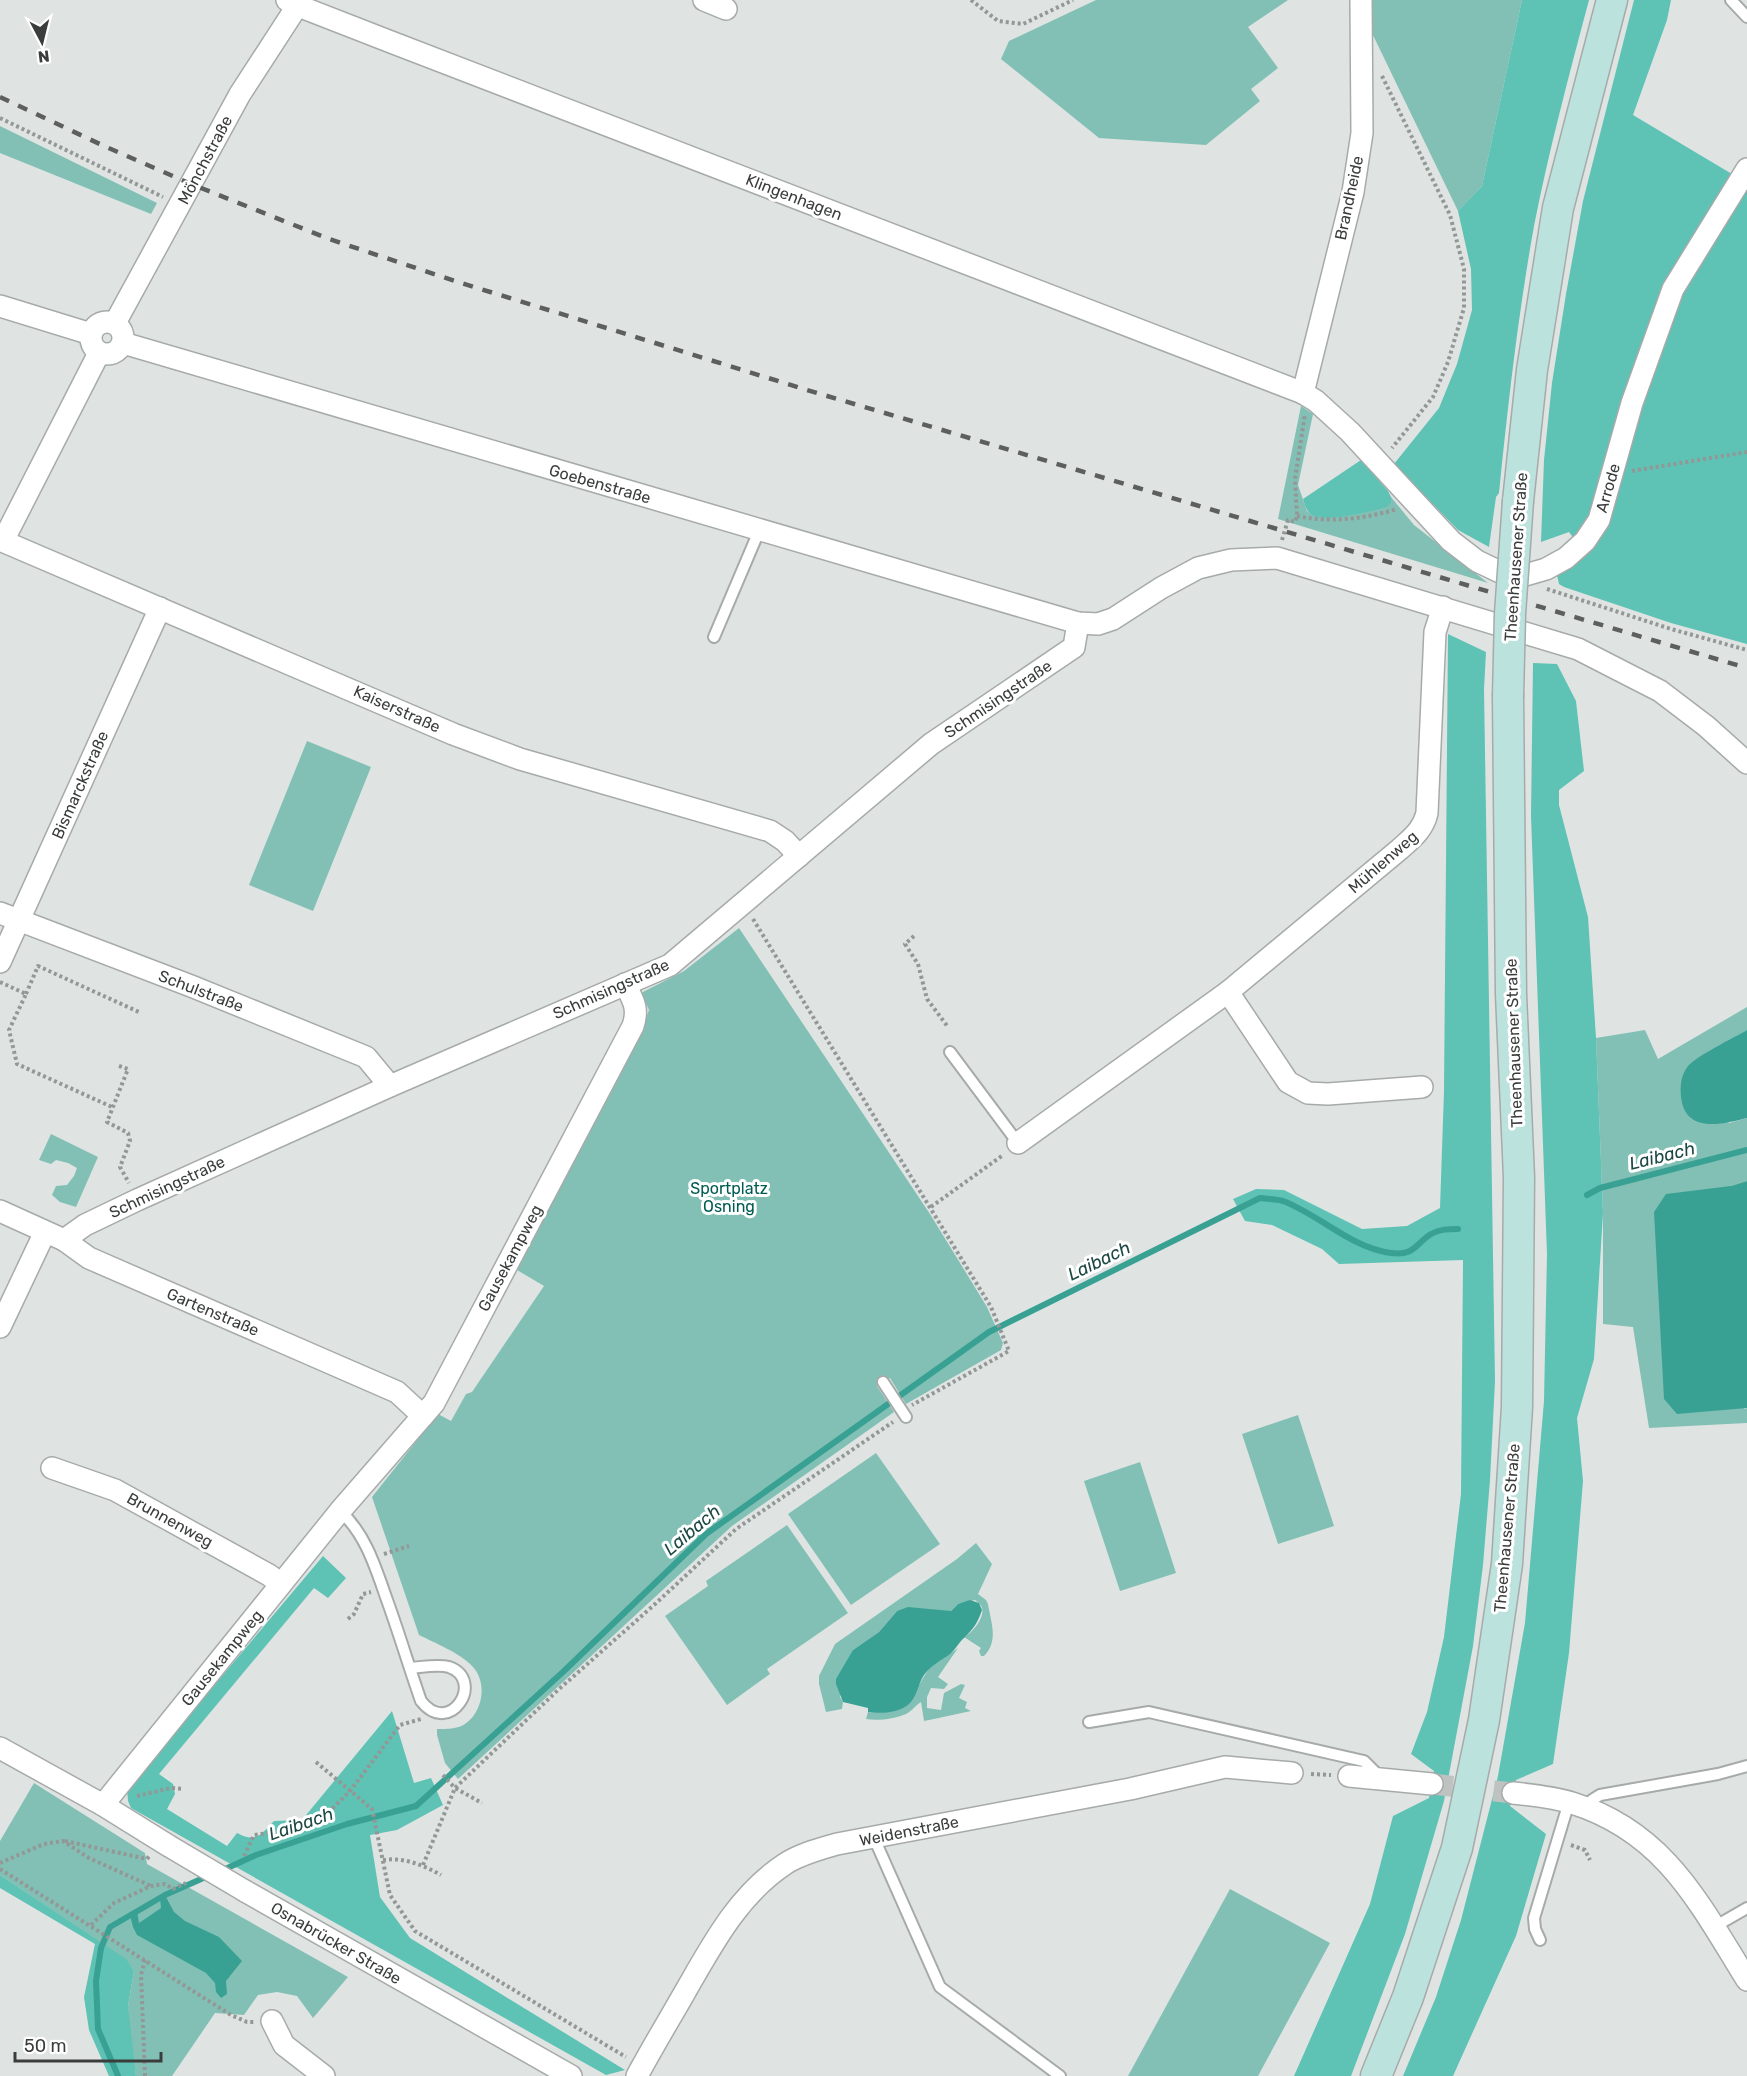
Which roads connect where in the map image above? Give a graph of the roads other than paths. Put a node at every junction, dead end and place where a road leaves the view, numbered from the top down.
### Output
1 (704, 0) edge
2 (1360, 0) edge
3 (1612, 0) edge
4 (1731, 0) edge
5 (294, 2) edge
6 (726, 9) dead end
7 (1747, 17) edge
8 (1747, 169) edge
9 (0, 306) edge
10 (115, 323) junction
11 (95, 343) junction
12 (123, 343) junction
13 (1306, 395) junction
14 (759, 531) junction
15 (1, 540) edge
16 (1443, 607) junction
17 (160, 608) junction
18 (1078, 623) junction
19 (714, 637) dead end
20 (1747, 763) edge
21 (799, 856) junction
22 (10, 916) edge
23 (0, 962) edge
24 (625, 984) junction
25 (1228, 992) junction
26 (950, 1052) dead end
27 (390, 1086) junction
28 (1422, 1087) dead end
29 (1018, 1143) joint
30 (0, 1211) edge
31 (55, 1236) junction
32 (0, 1327) edge
33 (883, 1382) dead end
34 (903, 1413) road end
35 (423, 1416) junction
36 (52, 1468) dead end
37 (340, 1511) junction
38 (281, 1584) junction
39 (411, 1668) junction
40 (1089, 1722) dead end
41 (0, 1748) edge
42 (1747, 1766) edge
43 (1292, 1773) road end
44 (1349, 1776) road end
45 (1381, 1779) junction
46 (1432, 1784) tunnel mouth
47 (1513, 1793) tunnel mouth
48 (103, 1805) junction
49 (1579, 1805) junction
50 (874, 1838) junction
51 (1747, 1908) edge
52 (1714, 1927) junction
53 (1540, 1940) dead end
54 (1747, 1980) edge
55 (272, 2021) road end
56 (639, 2071) edge
57 (324, 2076) edge
58 (571, 2076) edge
59 (1060, 2076) edge
60 (1376, 2076) edge

1 - 6 street
2 - 13 street, Brandheide
3 - 60 main road, Theenhausener Straße, bridge
4 - 7 lane
5 - 10 street, Mönchstraße
5 - 13 street, Klingenhagen
8 - 13 street, Arrode
9 - 11 street
10 - 11 street
10 - 12 street
11 - 12 street
11 - 15 street
12 - 14 street, Goebenstraße
14 - 18 street, Goebenstraße
14 - 19 lane
15 - 17 street, Kaiserstraße
16 - 18 street
16 - 20 street
16 - 25 street, Mühlenweg
17 - 21 street, Kaiserstraße
17 - 22 street, Bismarckstraße
18 - 21 street, Schmisingstraße
21 - 24 street, Schmisingstraße
22 - 23 street, Bismarckstraße
22 - 27 street, Schulstraße
24 - 27 street, Schmisingstraße
24 - 35 street, Gausekampweg
25 - 28 street
25 - 29 street, Mühlenweg
26 - 29 lane
27 - 31 street, Schmisingstraße
30 - 31 street, Gartenstraße
31 - 32 street
31 - 35 street, Gartenstraße
33 - 34 lane
35 - 37 street, Gausekampweg
36 - 38 street, Brunnenweg
37 - 38 street, Gausekampweg
37 - 39 lane
38 - 48 street, Gausekampweg
39 - 39 lane
40 - 45 lane
41 - 48 street, Osnabrücker Straße
42 - 49 lane
43 - 50 street, Weidenstraße
44 - 45 street
45 - 46 street
47 - 49 street
48 - 58 street, Osnabrücker Straße, bridge
49 - 52 street
49 - 53 lane
50 - 56 street, Weidenstraße
50 - 59 lane
51 - 52 lane
52 - 54 street
55 - 57 street

